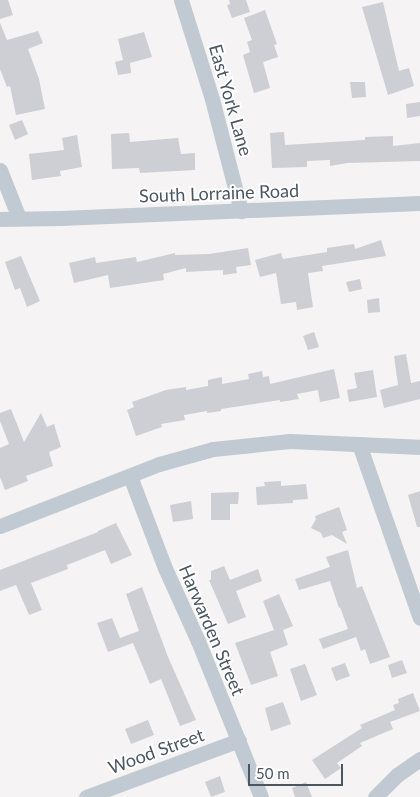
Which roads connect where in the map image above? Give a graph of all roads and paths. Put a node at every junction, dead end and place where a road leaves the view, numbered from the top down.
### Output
1 (181, 0) edge
2 (0, 170) edge
3 (420, 203) edge
4 (242, 211) junction
5 (19, 218) junction
6 (0, 219) edge
7 (358, 444) junction
8 (420, 447) edge
9 (130, 476) junction
10 (0, 526) edge
11 (420, 618) edge
12 (239, 740) junction
13 (420, 759) edge
14 (86, 797) edge
15 (261, 797) edge
16 (375, 797) edge

1 - 4 street, East York Lane
2 - 5 street
3 - 4 street, South Lorraine Road
4 - 5 street, South Lorraine Road
5 - 6 street, South Lorraine Road
7 - 8 street
7 - 9 street
7 - 11 street
9 - 10 street
9 - 12 street, Harwarden Street
12 - 14 street, Wood Street
12 - 15 street, Harwarden Street
13 - 16 street

